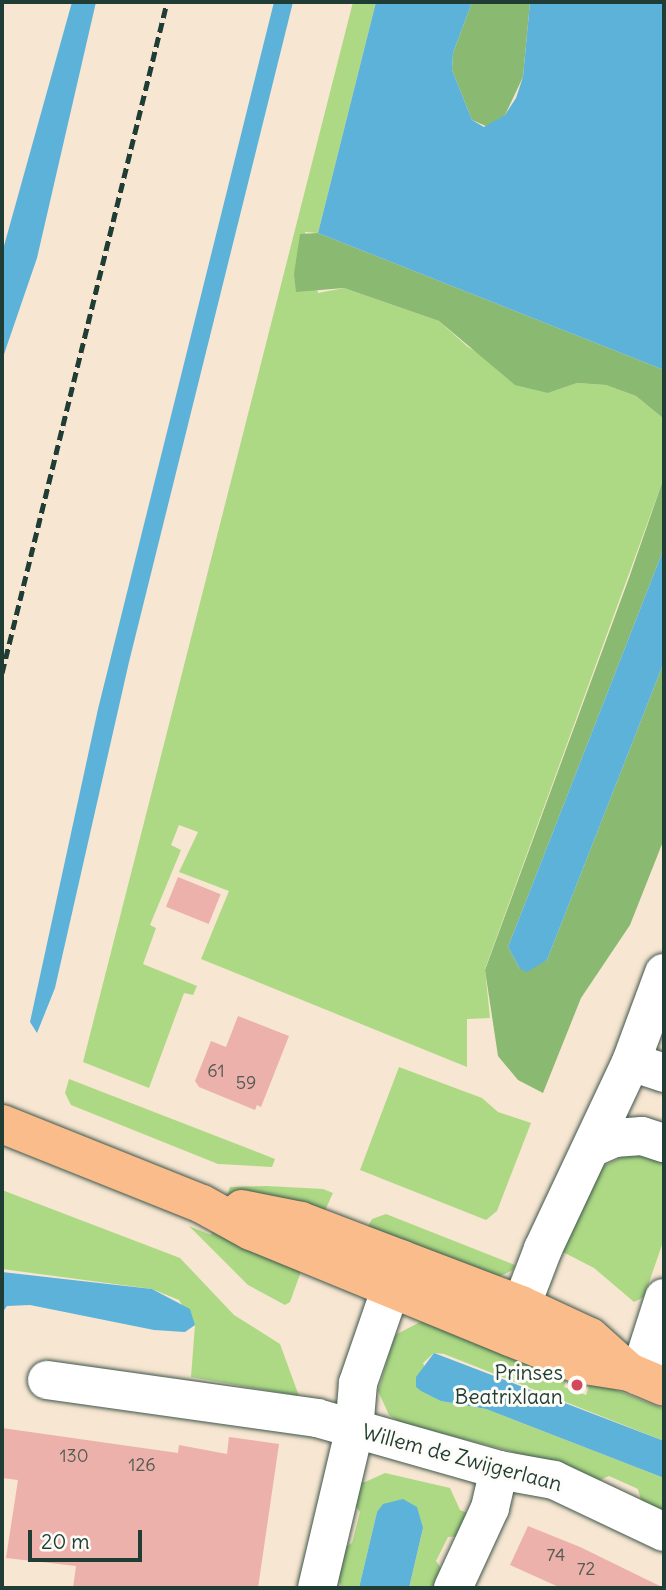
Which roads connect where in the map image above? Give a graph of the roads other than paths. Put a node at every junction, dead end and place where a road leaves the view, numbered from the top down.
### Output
1 (664, 974) edge
2 (648, 1068) edge
3 (2, 1124) edge
4 (664, 1143) edge
5 (592, 1148) junction
6 (395, 1273) junction
7 (664, 1298) edge
8 (516, 1321) junction
9 (644, 1378) edge
10 (47, 1380) dead end
11 (354, 1431) junction
12 (499, 1470) junction
13 (664, 1532) edge
14 (317, 1588) edge
15 (453, 1588) edge

1 - 2 street
2 - 5 street
3 - 6 main road
4 - 5 street
5 - 8 street
6 - 8 main road
6 - 11 street, Willem de Zwijgerlaan
7 - 9 street
8 - 9 main road
10 - 11 street
11 - 12 street, Willem de Zwijgerlaan
11 - 14 street
12 - 13 street, Willem de Zwijgerlaan
12 - 15 street

